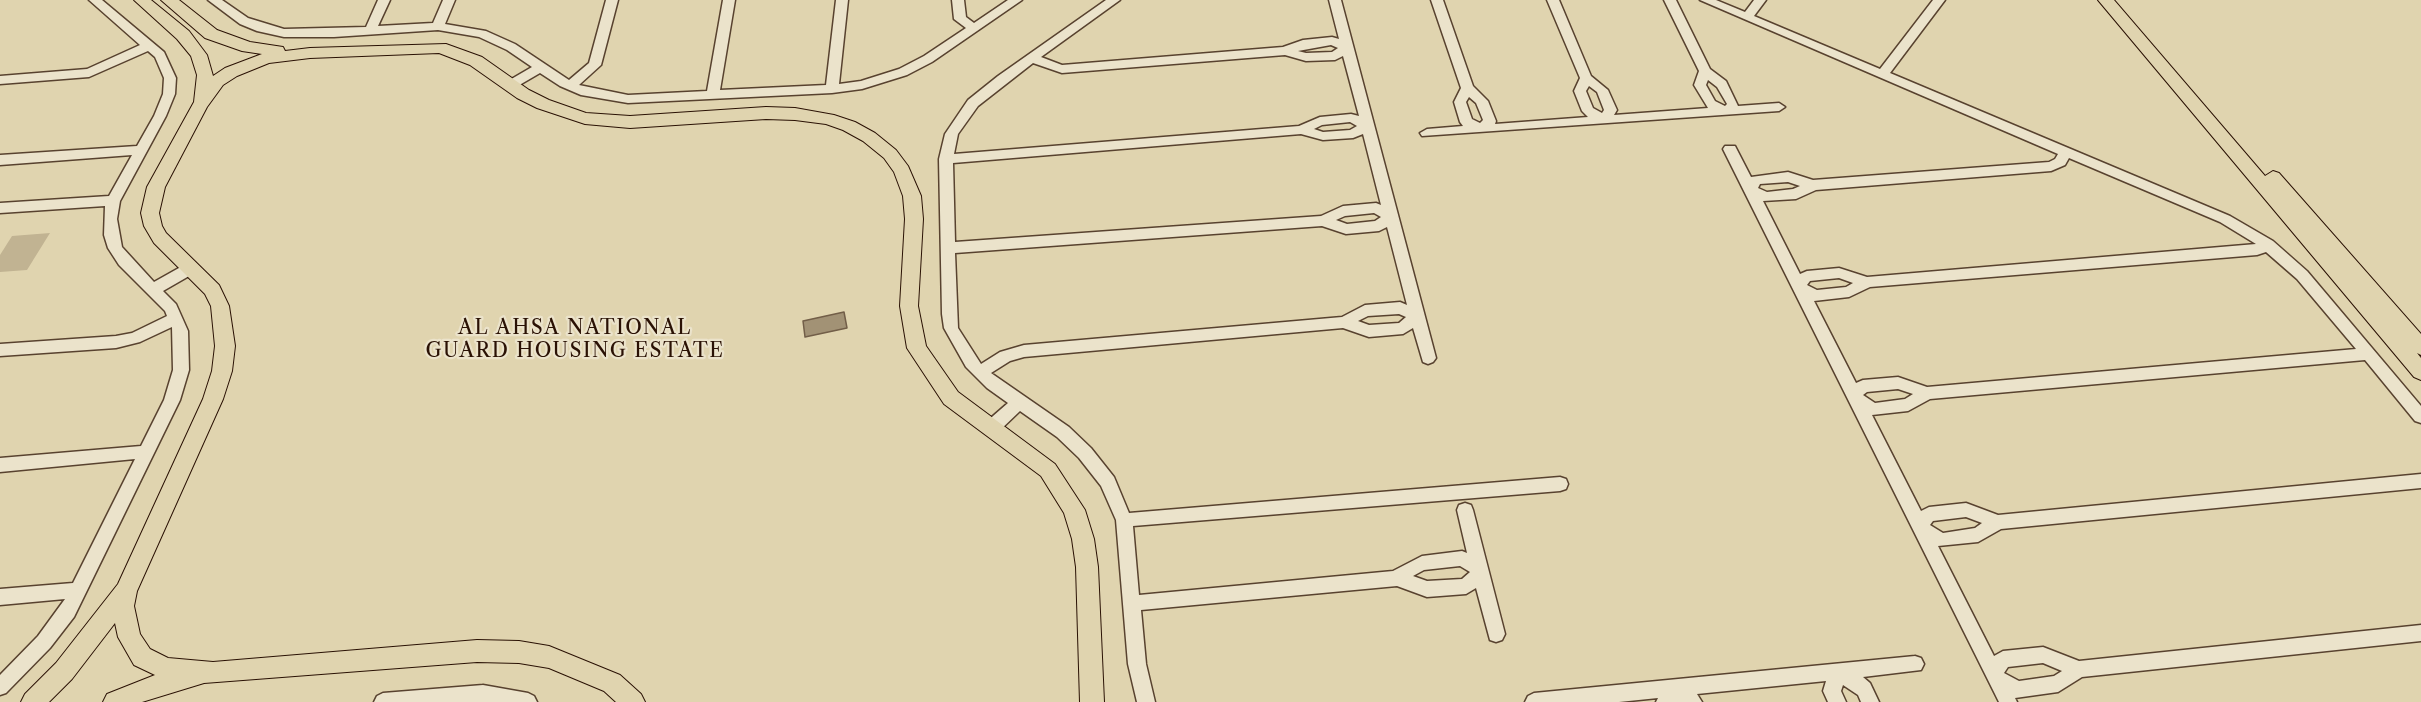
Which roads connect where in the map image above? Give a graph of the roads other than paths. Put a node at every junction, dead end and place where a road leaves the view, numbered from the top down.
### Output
1 (95, 0) edge
2 (142, 0) edge
3 (169, 0) edge
4 (214, 0) edge
5 (384, 0) edge
6 (449, 0) edge
7 (612, 0) edge
8 (729, 0) edge
9 (842, 0) edge
10 (958, 0) edge
11 (1016, 0) edge
12 (1114, 0) edge
13 (1335, 0) edge
14 (1437, 0) edge
15 (1553, 0) edge
16 (1670, 0) edge
17 (1706, 0) edge
18 (1760, 0) edge
19 (2106, 0) edge
20 (2120, 0) edge
21 (1932, 2) edge
22 (1747, 17) junction
23 (438, 26) junction
24 (974, 28) junction
25 (370, 29) junction
26 (148, 46) junction
27 (1347, 47) junction
28 (309, 53) junction
29 (1032, 58) junction
30 (541, 67) junction
31 (1705, 71) junction
32 (1883, 73) junction
33 (1586, 78) junction
34 (0, 80) edge
35 (512, 84) junction
36 (570, 86) junction
37 (1467, 88) junction
38 (832, 89) junction
39 (713, 94) junction
40 (200, 105) junction
41 (1779, 107) dead end
42 (1725, 111) junction
43 (1604, 120) junction
44 (1368, 125) junction
45 (1481, 129) junction
46 (1427, 133) dead end
47 (1730, 149) dead end
48 (141, 150) junction
49 (2066, 150) junction
50 (946, 159) junction
51 (0, 160) edge
52 (1750, 190) junction
53 (112, 201) junction
54 (0, 208) edge
55 (1391, 216) junction
56 (2268, 245) junction
57 (948, 248) junction
58 (191, 268) junction
59 (1867, 282) junction
60 (1800, 288) junction
61 (153, 290) junction
62 (1417, 316) junction
63 (176, 319) junction
64 (2421, 347) edge
65 (0, 350) edge
66 (2370, 354) junction
67 (1428, 358) dead end
68 (980, 372) junction
69 (2421, 372) edge
70 (1927, 393) junction
71 (1855, 398) junction
72 (1019, 403) junction
73 (2421, 417) edge
74 (991, 428) junction
75 (145, 452) junction
76 (0, 465) edge
77 (2421, 481) edge
78 (1560, 484) dead end
79 (1465, 510) dead end
80 (1124, 520) junction
81 (1998, 522) junction
82 (1921, 529) junction
83 (1480, 570) junction
84 (1397, 578) junction
85 (79, 590) junction
86 (126, 591) junction
87 (0, 597) edge
88 (1133, 603) junction
89 (2421, 633) edge
90 (1496, 634) dead end
91 (1916, 664) dead end
92 (2079, 669) junction
93 (1839, 671) junction
94 (213, 673) junction
95 (1995, 677) junction
96 (0, 687) edge
97 (1095, 695) edge
98 (1669, 695) edge
99 (33, 702) edge
100 (115, 702) edge
101 (383, 702) edge
102 (528, 702) edge
103 (633, 702) edge
104 (1146, 702) edge
105 (1534, 702) edge
106 (1693, 702) edge
107 (1837, 702) edge
108 (1870, 702) edge
109 (2008, 702) edge

1 - 26 street
2 - 40 main road
3 - 28 main road
4 - 25 street
5 - 25 street
6 - 23 street
7 - 36 street
8 - 39 street
9 - 38 street
10 - 24 street
11 - 24 street
12 - 29 street
13 - 27 street
14 - 37 street
15 - 33 street
16 - 31 street
17 - 22 street
18 - 22 street
19 - 69 main road
20 - 64 main road
21 - 32 street
22 - 32 street
23 - 25 street
23 - 30 street
24 - 38 street
26 - 34 street
26 - 48 street
27 - 29 street
27 - 44 street
28 - 35 main road
28 - 40 main road
29 - 50 street
30 - 35 street
30 - 36 street
31 - 42 street
31 - 42 street
32 - 49 street
33 - 43 street
33 - 43 street
35 - 74 main road
36 - 39 street
37 - 45 street
37 - 45 street
38 - 39 street
40 - 58 main road
41 - 42 street
42 - 43 street
43 - 45 street
44 - 50 street
44 - 55 street
45 - 46 street
47 - 52 street
48 - 51 street
48 - 53 street
49 - 52 street
49 - 56 street
50 - 57 street
52 - 60 street
53 - 54 street
53 - 61 street
55 - 57 street
55 - 62 street
56 - 59 street
56 - 66 street
57 - 68 street
58 - 61 street
58 - 86 main road
59 - 60 street
59 - 60 street
60 - 71 street
61 - 63 street
62 - 67 street
62 - 68 street
63 - 65 street
63 - 75 street
66 - 70 street
66 - 73 street
68 - 72 street
70 - 71 street
70 - 71 street
71 - 82 street
72 - 74 street
72 - 80 street
74 - 97 main road
75 - 76 street
75 - 85 street
77 - 81 street
78 - 80 street
79 - 83 street
80 - 88 street
81 - 82 street
81 - 82 street
82 - 95 street
83 - 84 street
83 - 84 street
83 - 90 street
84 - 88 street
85 - 87 street
85 - 96 street
86 - 94 main road
86 - 99 main road
88 - 104 street
89 - 92 street
91 - 93 street
92 - 95 street
92 - 95 street
93 - 98 street
93 - 107 street
93 - 108 street
94 - 100 main road
94 - 103 main road
95 - 109 street
98 - 105 street
98 - 106 street
101 - 102 street

